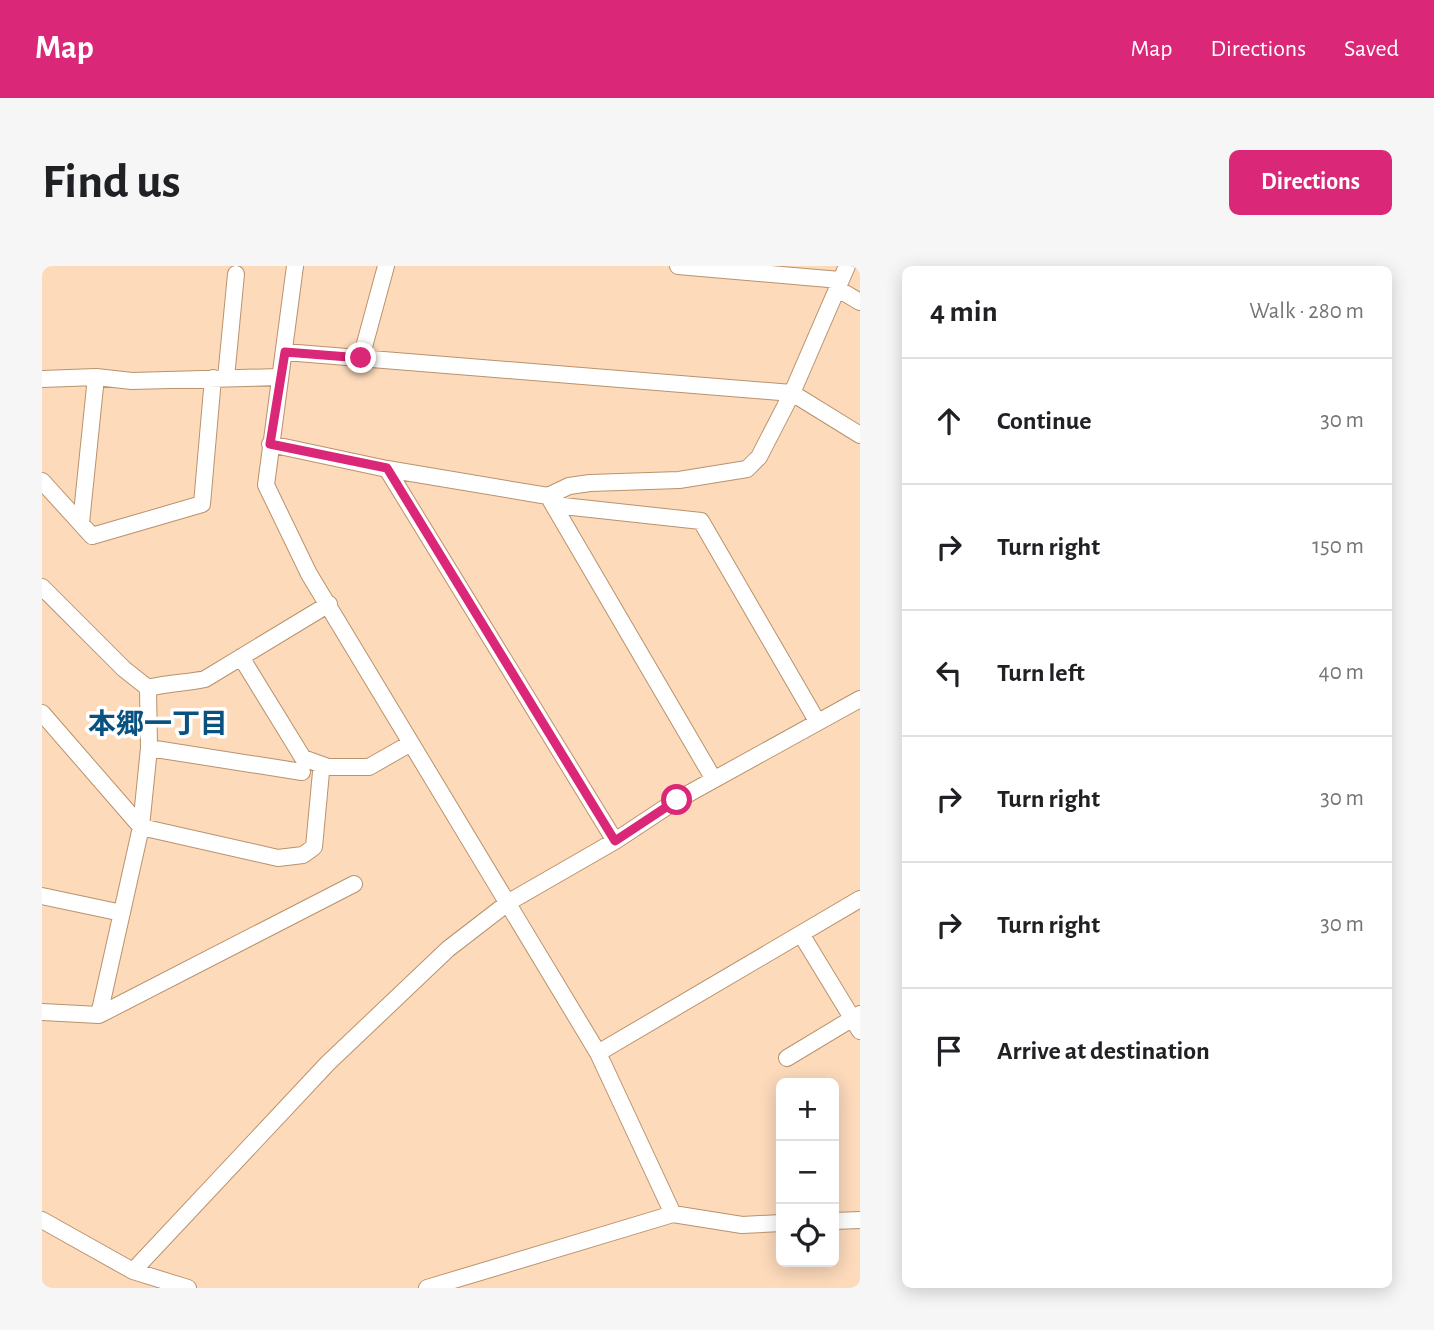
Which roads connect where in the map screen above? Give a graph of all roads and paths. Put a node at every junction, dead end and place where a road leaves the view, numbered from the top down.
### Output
1 (295, 266) edge
2 (386, 266) edge
3 (678, 266) edge
4 (236, 274) dead end
5 (841, 278) edge
6 (860, 302) edge
7 (285, 352) junction
8 (361, 358) junction
9 (96, 377) junction
10 (279, 377) junction
11 (219, 378) junction
12 (42, 379) edge
13 (792, 393) junction
14 (860, 435) edge
15 (270, 444) junction
16 (387, 468) junction
17 (42, 481) edge
18 (551, 500) junction
19 (81, 523) junction
20 (42, 587) edge
21 (329, 604) junction
22 (241, 657) junction
23 (148, 688) junction
24 (860, 699) edge
25 (42, 713) edge
26 (817, 721) junction
27 (411, 743) junction
28 (149, 748) junction
29 (302, 772) dead end
30 (321, 772) dead end
31 (713, 778) junction
32 (141, 827) junction
33 (615, 841) junction
34 (354, 884) dead end
35 (42, 896) edge
36 (860, 899) edge
37 (509, 902) junction
38 (122, 913) junction
39 (801, 934) junction
40 (42, 1012) edge
41 (99, 1015) junction
42 (858, 1021) edge
43 (598, 1053) junction
44 (787, 1058) dead end
45 (673, 1214) junction
46 (42, 1220) edge
47 (860, 1220) edge
48 (839, 1221) edge
49 (776, 1223) edge
50 (133, 1271) junction
51 (188, 1288) edge
52 (427, 1288) edge

1 - 7 street
2 - 8 street
3 - 5 street
4 - 11 street
5 - 6 street
5 - 13 street
7 - 8 street
7 - 10 street
8 - 13 street
9 - 11 street
9 - 12 street
9 - 19 street
10 - 11 street
10 - 15 street
11 - 19 street
13 - 14 street
13 - 18 street
15 - 16 street
15 - 21 street
16 - 18 street
16 - 33 street
17 - 19 street
18 - 26 street
18 - 31 street
20 - 23 street
21 - 22 street
21 - 27 street
22 - 23 street
22 - 27 street
23 - 28 street
24 - 26 street
25 - 32 street
26 - 31 street
27 - 37 street
28 - 29 street
28 - 32 street
30 - 32 street
31 - 33 street
32 - 38 street
33 - 37 street
34 - 41 street
35 - 38 street
36 - 39 street
37 - 43 street
37 - 50 street
38 - 41 street
39 - 42 street
39 - 43 street
40 - 41 street
42 - 44 street
43 - 45 street
45 - 49 street
45 - 52 street
46 - 50 street
47 - 48 street
50 - 51 street

